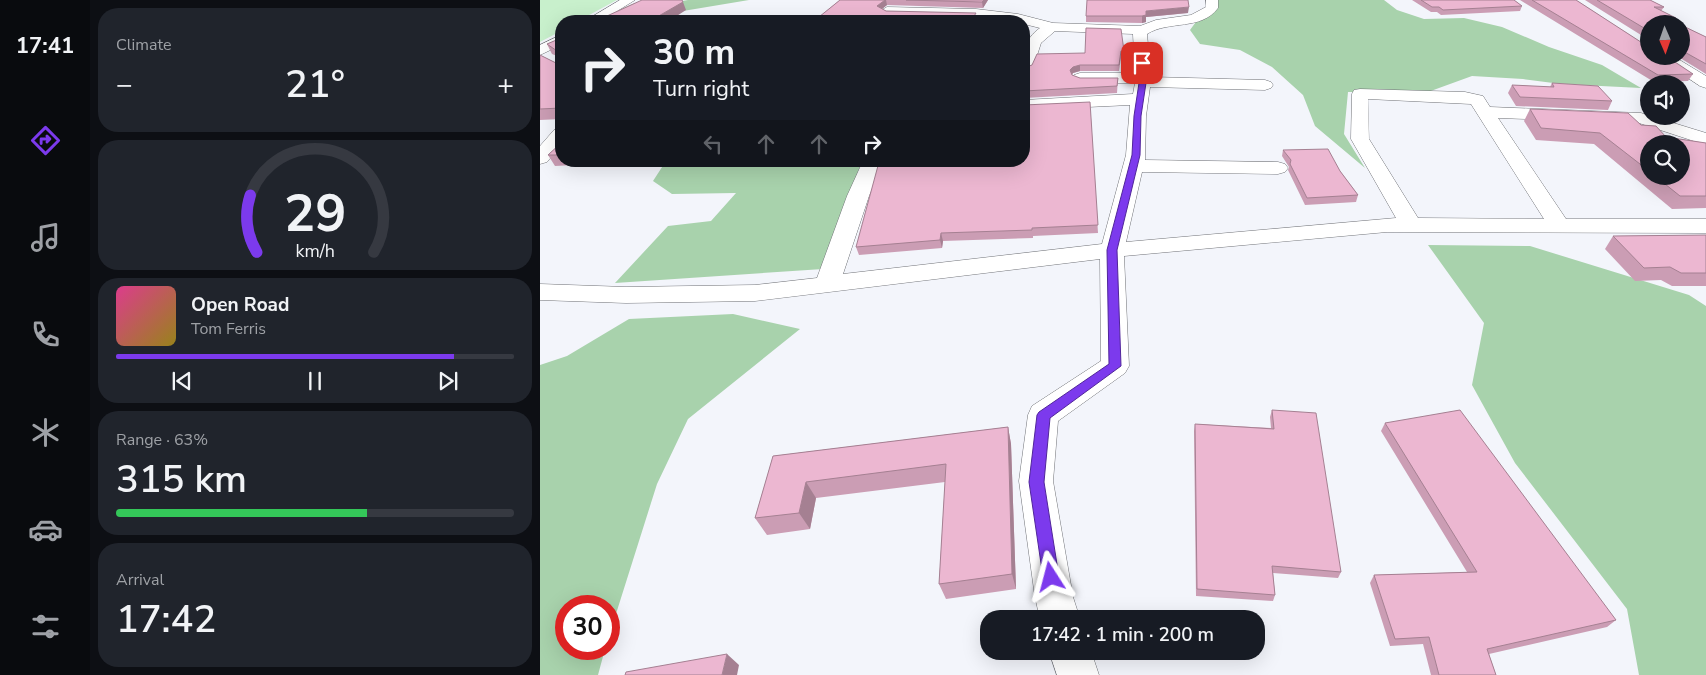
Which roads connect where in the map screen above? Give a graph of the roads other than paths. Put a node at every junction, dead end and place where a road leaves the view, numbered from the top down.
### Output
1 (629, 0) edge
2 (896, 0) edge
3 (1212, 0) edge
4 (603, 15) edge
5 (884, 15) edge
6 (914, 15) edge
7 (993, 15) edge
8 (1030, 21) edge
9 (1053, 26) junction
10 (1142, 30) junction
11 (555, 43) edge
12 (1030, 52) edge
13 (540, 53) edge
14 (554, 62) edge
15 (1677, 65) edge
16 (1080, 78) edge
17 (1142, 80) junction
18 (1706, 83) edge
19 (1265, 85) dead end
20 (1140, 99) junction
21 (1030, 104) edge
22 (1485, 112) junction
23 (1706, 139) edge
24 (1134, 166) junction
25 (870, 167) edge
26 (1278, 168) dead end
27 (1411, 225) junction
28 (1559, 225) junction
29 (1706, 226) edge
30 (1112, 250) junction
31 (827, 284) junction
32 (540, 292) edge
33 (1058, 610) edge
34 (1073, 660) edge
35 (1078, 675) edge

1 - 4 street
2 - 5 street
3 - 10 street
6 - 7 street
8 - 9 street
9 - 10 street
9 - 12 street
10 - 17 street
11 - 13 street
13 - 14 street
15 - 18 street
16 - 17 street
17 - 19 street
17 - 20 street
20 - 21 street
20 - 24 street
22 - 23 street
22 - 27 street
22 - 28 street
24 - 26 street
24 - 30 street
25 - 31 street
27 - 28 street
27 - 30 street
28 - 29 street
30 - 31 street
30 - 33 street
31 - 32 street
34 - 35 street

